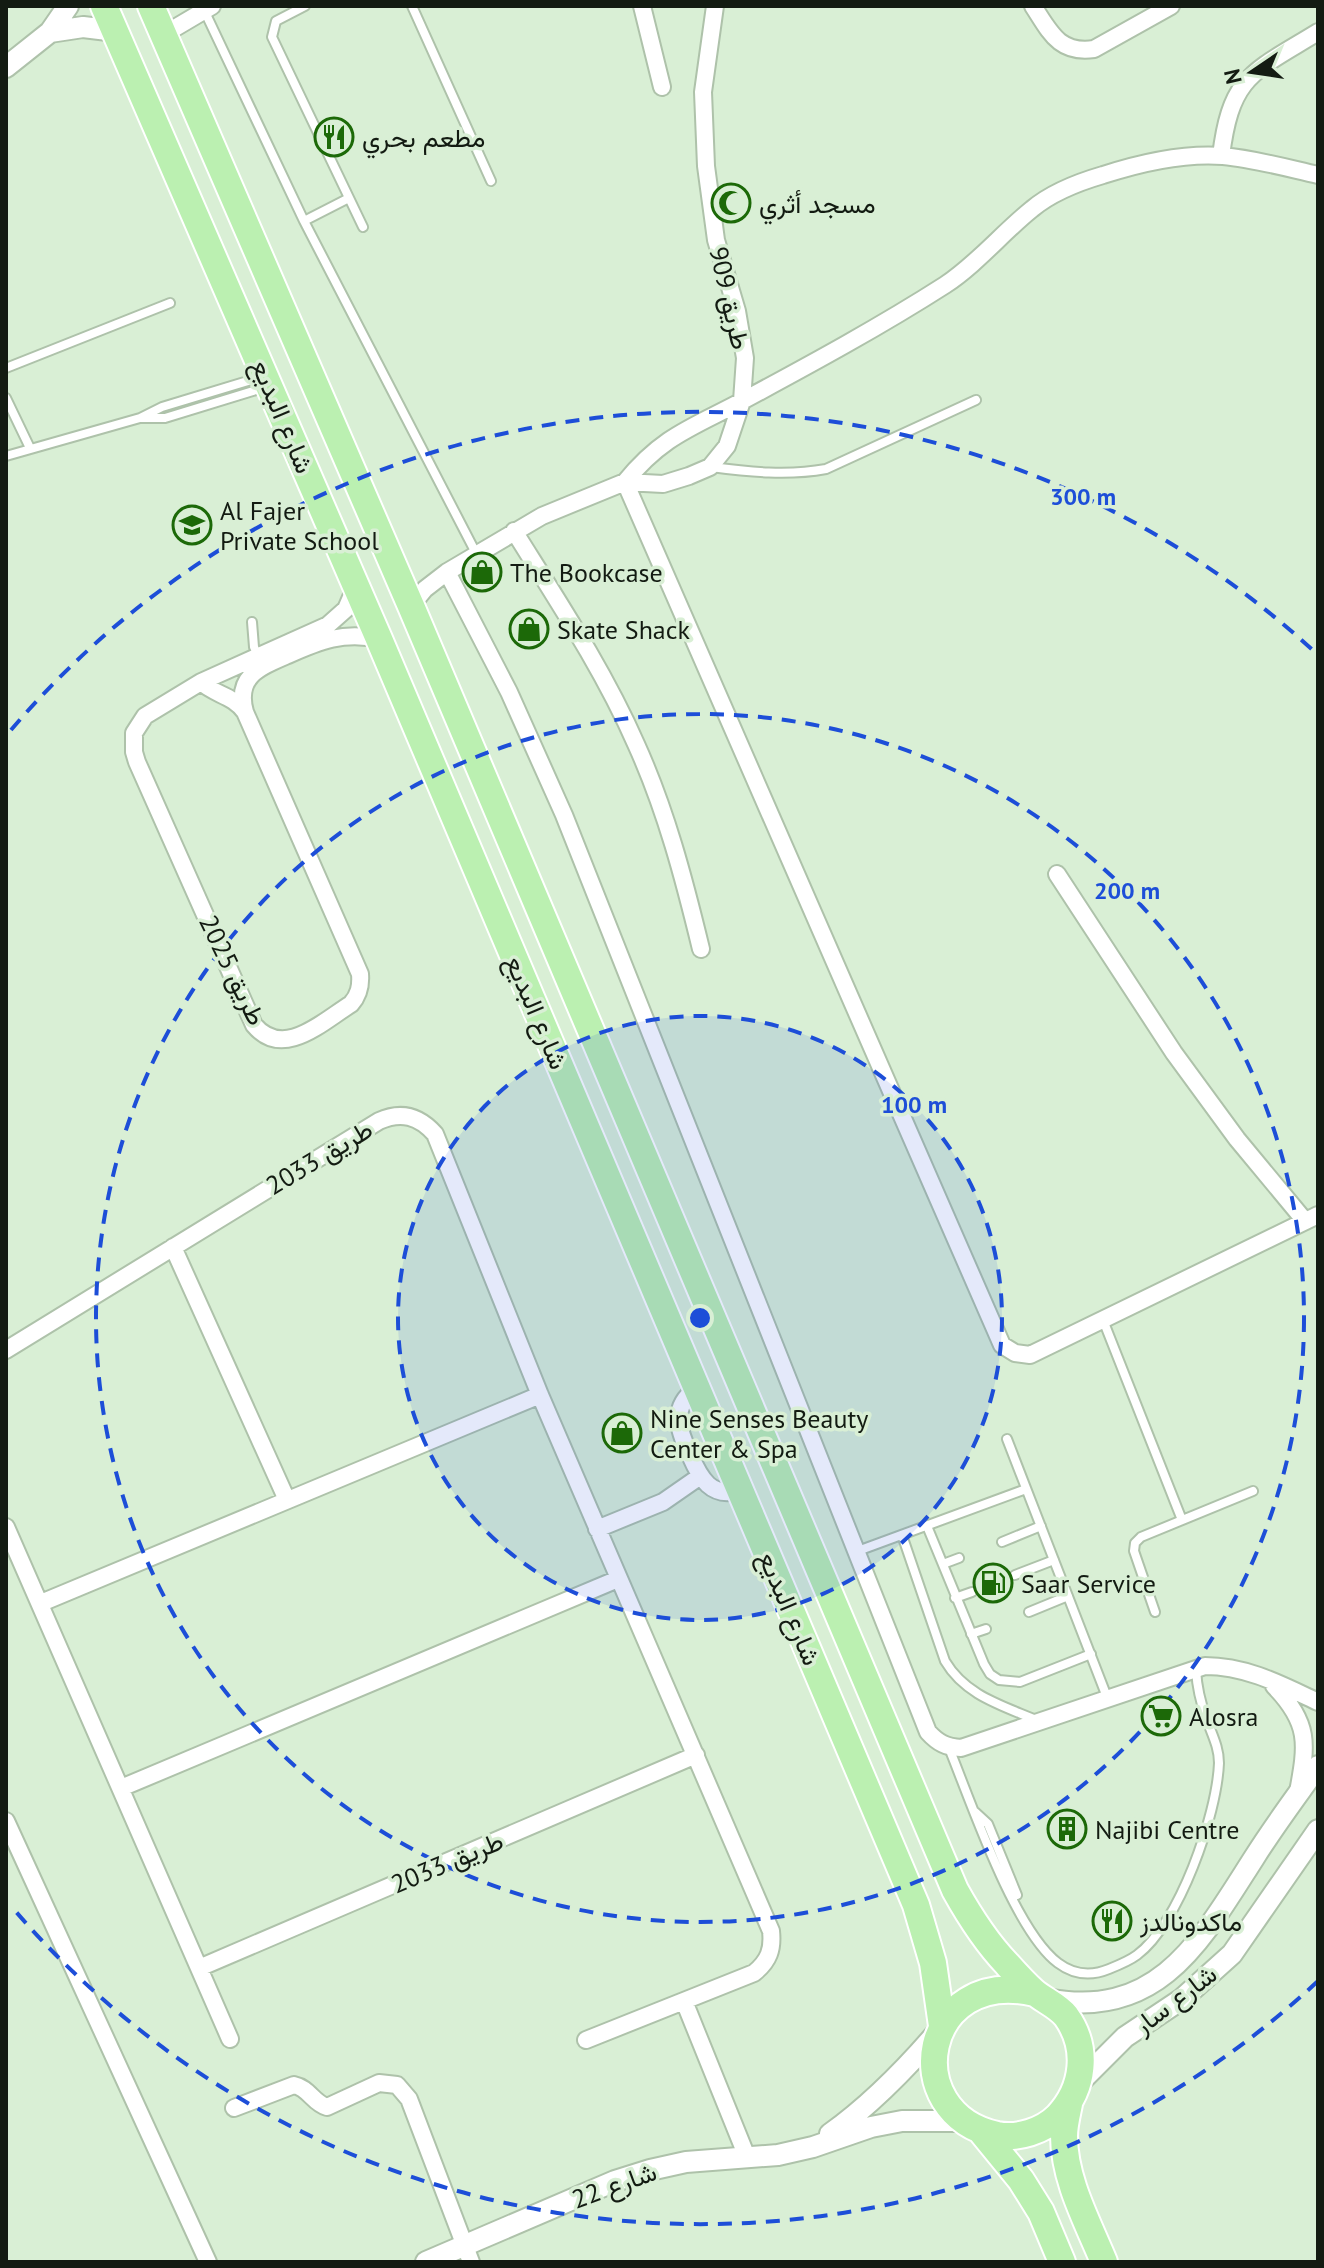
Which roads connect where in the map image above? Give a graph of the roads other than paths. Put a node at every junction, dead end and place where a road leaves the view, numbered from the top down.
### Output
1 (68, 6) edge
2 (104, 6) edge
3 (151, 6) edge
4 (305, 6) edge
5 (412, 6) edge
6 (642, 6) edge
7 (715, 6) edge
8 (1033, 6) edge
9 (1171, 6) edge
10 (206, 7) edge
11 (116, 31) junction
12 (50, 32) junction
13 (1318, 32) edge
14 (163, 35) junction
15 (6, 67) edge
16 (662, 87) dead end
17 (1221, 156) junction
18 (1318, 175) edge
19 (491, 181) dead end
20 (349, 198) junction
21 (304, 221) junction
22 (363, 227) dead end
23 (170, 303) dead end
24 (6, 368) edge
25 (268, 381) junction
26 (6, 398) edge
27 (976, 400) dead end
28 (742, 401) junction
29 (30, 448) junction
30 (6, 456) edge
31 (710, 467) junction
32 (625, 482) junction
33 (514, 531) junction
34 (477, 555) junction
35 (447, 572) junction
36 (356, 586) junction
37 (411, 606) junction
38 (252, 622) dead end
39 (379, 639) junction
40 (258, 656) junction
41 (201, 682) junction
42 (245, 712) junction
43 (1057, 874) dead end
44 (701, 949) dead end
45 (1312, 1218) edge
46 (173, 1247) junction
47 (1103, 1320) junction
48 (6, 1350) edge
49 (697, 1388) junction
50 (540, 1395) junction
51 (1007, 1439) dead end
52 (699, 1477) junction
53 (1026, 1489) junction
54 (740, 1490) junction
55 (1253, 1491) dead end
56 (287, 1500) junction
57 (1182, 1520) junction
58 (927, 1526) junction
59 (1041, 1526) junction
60 (6, 1527) edge
61 (597, 1529) junction
62 (902, 1535) junction
63 (1002, 1542) dead end
64 (855, 1552) junction
65 (959, 1558) dead end
66 (1054, 1560) junction
67 (943, 1564) junction
68 (1015, 1575) dead end
69 (618, 1579) junction
70 (972, 1592) dead end
71 (1068, 1596) junction
72 (955, 1598) junction
73 (41, 1603) junction
74 (1029, 1612) dead end
75 (1155, 1612) dead end
76 (986, 1629) dead end
77 (971, 1634) junction
78 (1091, 1654) junction
79 (1195, 1668) junction
80 (1267, 1679) junction
81 (1318, 1692) edge
82 (1107, 1697) junction
83 (1318, 1702) edge
84 (1040, 1722) junction
85 (949, 1747) junction
86 (696, 1755) junction
87 (1318, 1766) edge
88 (121, 1788) junction
89 (1297, 1796) junction
90 (6, 1821) edge
91 (1318, 1830) edge
92 (199, 1968) junction
93 (1041, 1996) junction
94 (684, 2001) junction
95 (942, 2026) junction
96 (230, 2039) dead end
97 (586, 2040) dead end
98 (1074, 2094) junction
99 (234, 2108) dead end
100 (971, 2126) junction
101 (813, 2147) junction
102 (747, 2157) junction
103 (468, 2254) edge
104 (208, 2262) edge
105 (426, 2262) edge
106 (1062, 2262) edge
107 (1104, 2262) edge

1 - 12 street
2 - 11 main road, شارع البديع
3 - 14 main road, شارع البديع
4 - 20 lane
5 - 19 lane
6 - 16 street
7 - 28 street, طريق 909
8 - 9 street
10 - 14 street
10 - 21 lane
11 - 12 street
11 - 25 main road, شارع البديع
12 - 15 street
13 - 17 street
14 - 37 main road, شارع البديع
17 - 18 street
17 - 28 street
20 - 21 lane
20 - 22 lane
21 - 34 lane
23 - 24 lane
25 - 29 lane
25 - 36 main road, شارع البديع
26 - 29 lane
27 - 31 lane
28 - 31 street, طريق 909
28 - 32 street
29 - 30 lane
31 - 32 street
32 - 33 street
32 - 47 street
33 - 34 street
33 - 44 street
34 - 35 street
35 - 37 street
35 - 64 street
36 - 39 main road, شارع البديع
36 - 40 street, طريق 2025
37 - 93 main road, شارع البديع
38 - 40 lane
39 - 42 street
39 - 49 main road, شارع البديع
40 - 41 street, طريق 2025
41 - 42 street
41 - 42 street, طريق 2025
43 - 45 street
45 - 47 street
46 - 48 street, طريق 2033
46 - 50 street, طريق 2033
46 - 56 street
47 - 57 lane
49 - 52 street
49 - 54 main road, شارع البديع
50 - 56 street
50 - 61 street, طريق 2033
51 - 53 lane
52 - 54 street
52 - 61 street
53 - 58 lane
53 - 59 lane
54 - 95 main road, شارع البديع
55 - 57 lane
56 - 73 street
57 - 75 lane
58 - 62 lane
58 - 67 lane
59 - 63 lane
59 - 66 lane
60 - 73 street
61 - 69 street, طريق 2033
62 - 64 lane
62 - 84 lane
64 - 85 street
65 - 67 lane
66 - 68 lane
66 - 71 lane
67 - 72 lane
69 - 86 street, طريق 2033
69 - 88 street
70 - 72 lane
71 - 74 lane
71 - 78 lane
72 - 77 lane
73 - 88 street
76 - 77 lane
77 - 78 lane
78 - 82 lane
79 - 80 street
79 - 82 street
79 - 85 lane
80 - 81 street
80 - 83 street
80 - 89 street
82 - 84 street
84 - 85 street
86 - 92 street, طريق 2033
86 - 94 street, طريق 2033
87 - 89 street, شارع سار
88 - 92 street
89 - 93 street, شارع سار
90 - 104 street
91 - 98 street, شارع سار
92 - 96 street
93 - 95 main road
93 - 98 main road
94 - 97 street, طريق 2033
94 - 102 street
95 - 100 main road
95 - 101 street, شارع 22
98 - 100 main road
98 - 107 main road
99 - 103 street
100 - 101 street, شارع 22
100 - 106 main road
101 - 102 street, شارع 22
102 - 103 street, شارع 22
103 - 105 street, شارع 22

